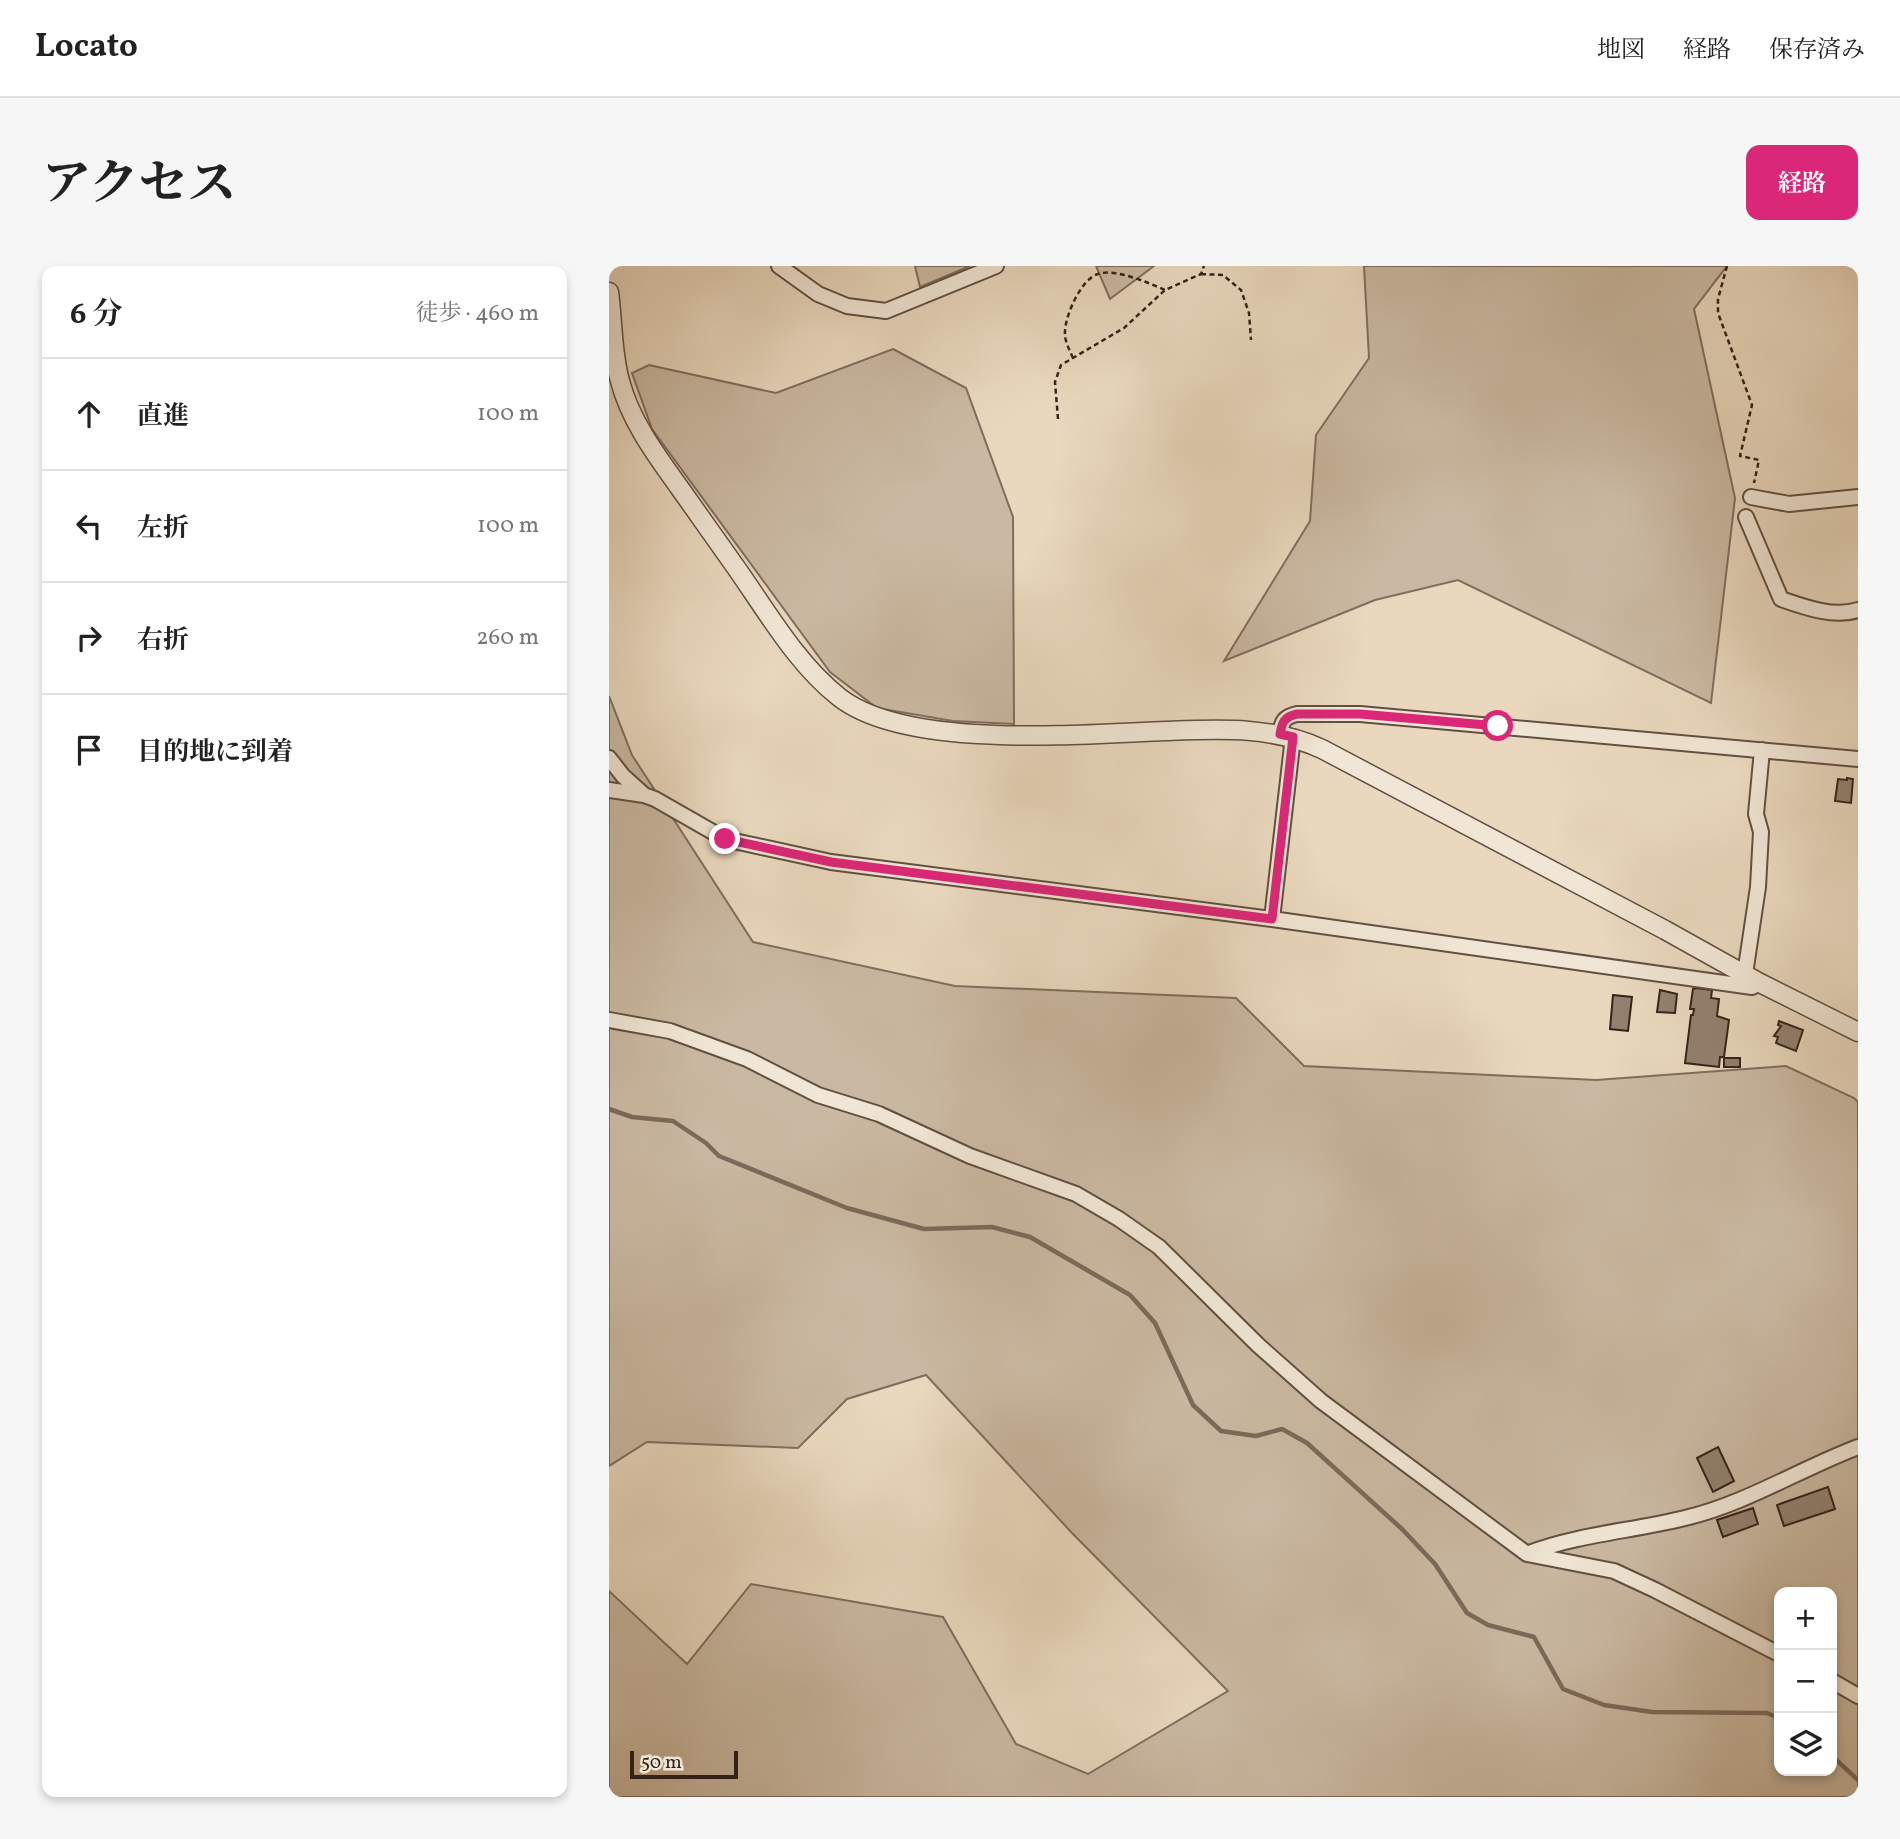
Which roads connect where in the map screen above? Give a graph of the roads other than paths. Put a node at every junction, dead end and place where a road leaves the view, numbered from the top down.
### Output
1 (779, 266) edge
2 (996, 266) edge
3 (609, 292) edge
4 (1751, 497) road end
5 (1858, 498) edge
6 (1746, 517) dead end
7 (1858, 610) edge
8 (1286, 736) junction
9 (1762, 750) junction
10 (609, 758) edge
11 (1858, 759) edge
12 (609, 790) edge
13 (644, 795) junction
14 (1272, 919) junction
15 (1753, 978) junction
16 (609, 1020) edge
17 (1858, 1032) edge
18 (1858, 1447) edge
19 (1527, 1554) junction
20 (1774, 1651) edge
21 (1837, 1684) edge
22 (1858, 1696) edge

1 - 2 street
3 - 8 street
4 - 5 street
6 - 7 street
8 - 9 street
8 - 14 street
8 - 15 street
9 - 11 street
9 - 15 street
10 - 13 street
12 - 13 street
13 - 14 street
14 - 15 street
15 - 17 street
16 - 19 street
18 - 19 street
19 - 20 street
21 - 22 street

